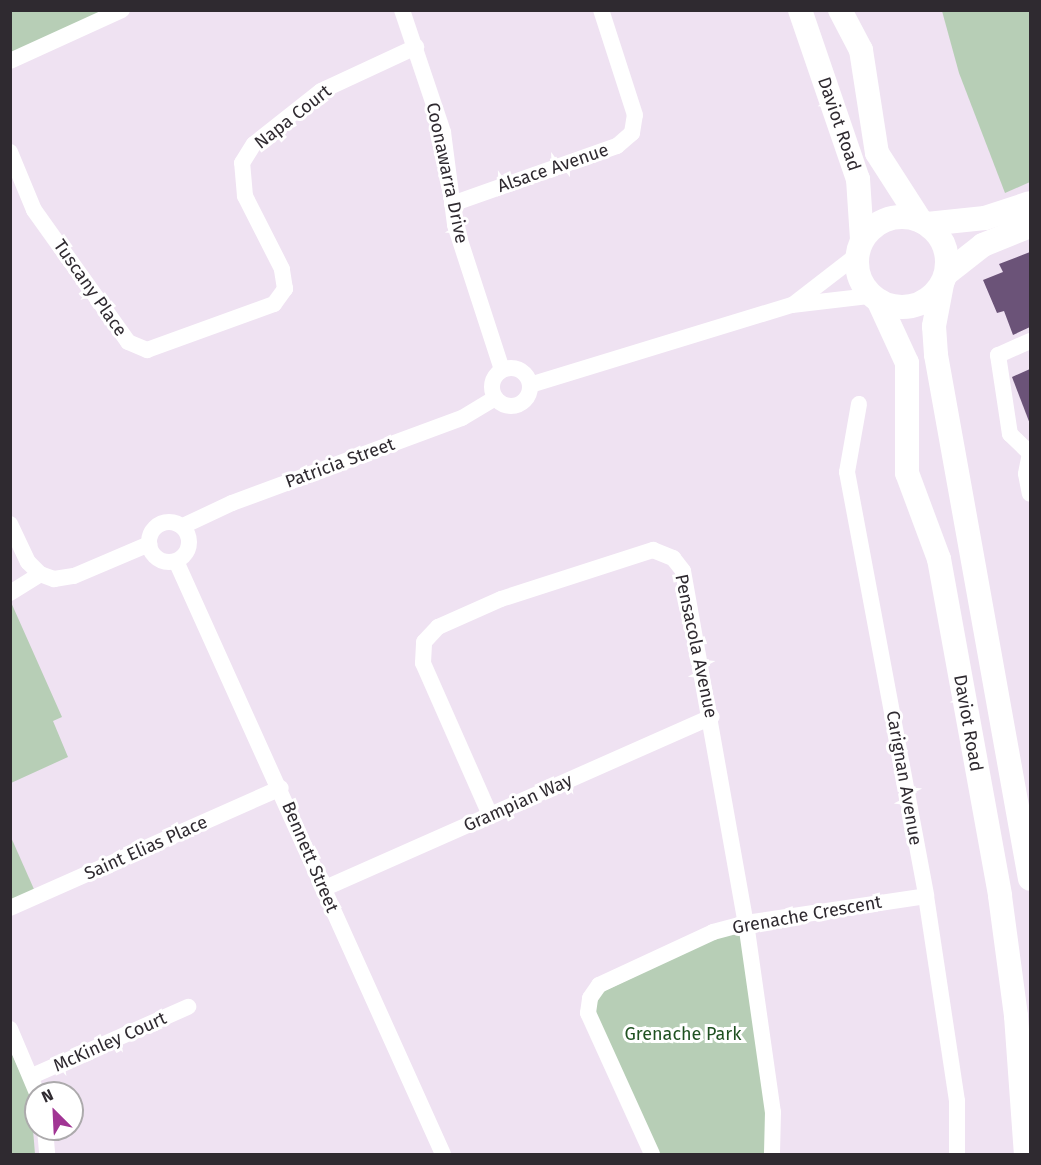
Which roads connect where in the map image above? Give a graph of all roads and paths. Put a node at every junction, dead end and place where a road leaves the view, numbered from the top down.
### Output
1 (122, 10) edge
2 (402, 10) edge
3 (601, 10) edge
4 (800, 10) edge
5 (840, 10) edge
6 (416, 47) junction
7 (10, 61) edge
8 (10, 152) edge
9 (1030, 203) edge
10 (452, 204) junction
11 (924, 222) junction
12 (1030, 226) edge
13 (859, 248) junction
14 (944, 279) junction
15 (875, 299) junction
16 (792, 305) junction
17 (214, 326) joint
18 (1030, 341) edge
19 (502, 370) junction
20 (530, 385) junction
21 (495, 398) junction
22 (859, 404) dead end
23 (1030, 453) edge
24 (1030, 494) edge
25 (10, 524) edge
26 (183, 526) junction
27 (149, 544) junction
28 (176, 561) junction
29 (40, 574) junction
30 (10, 593) edge
31 (712, 717) junction
32 (281, 788) junction
33 (490, 815) junction
34 (1030, 879) edge
35 (323, 889) junction
36 (926, 896) junction
37 (10, 908) edge
38 (746, 922) junction
39 (189, 1007) dead end
40 (10, 1029) edge
41 (32, 1076) junction
42 (34, 1081) edge
43 (443, 1155) edge
44 (652, 1155) edge
45 (772, 1155) edge
46 (957, 1155) edge
47 (1026, 1155) edge

1 - 7 street
2 - 6 street, Coonawarra Drive
3 - 10 street, Alsace Avenue
4 - 13 street, Daviot Road
5 - 11 street, Daviot Road
6 - 10 street, Coonawarra Drive
6 - 17 street, Napa Court
8 - 17 street, Tuscany Place
9 - 11 street
10 - 19 street, Coonawarra Drive
11 - 13 street
11 - 14 street
12 - 14 street
13 - 15 street
13 - 16 street
14 - 15 street
14 - 34 street, Daviot Road
15 - 16 street
15 - 47 street, Daviot Road
16 - 20 street
18 - 23 street
19 - 20 street
19 - 21 street
20 - 21 street
21 - 26 street, Patricia Street
22 - 36 street, Carignan Avenue
23 - 24 street
25 - 29 street
26 - 27 street
26 - 28 street
27 - 28 street
27 - 29 street
28 - 32 street, Bennett Street
29 - 30 street
31 - 33 street, Grampian Way
31 - 33 street, Pensacola Avenue
31 - 38 street, Pensacola Avenue
32 - 35 street, Bennett Street
32 - 37 street, Saint Elias Place
33 - 35 street, Grampian Way
35 - 43 street, Bennett Street
36 - 38 street, Grenache Crescent
36 - 46 street, Carignan Avenue
38 - 44 street, Grenache Crescent
38 - 45 street, Pensacola Avenue
39 - 41 street, McKinley Court
40 - 41 street
41 - 42 street

